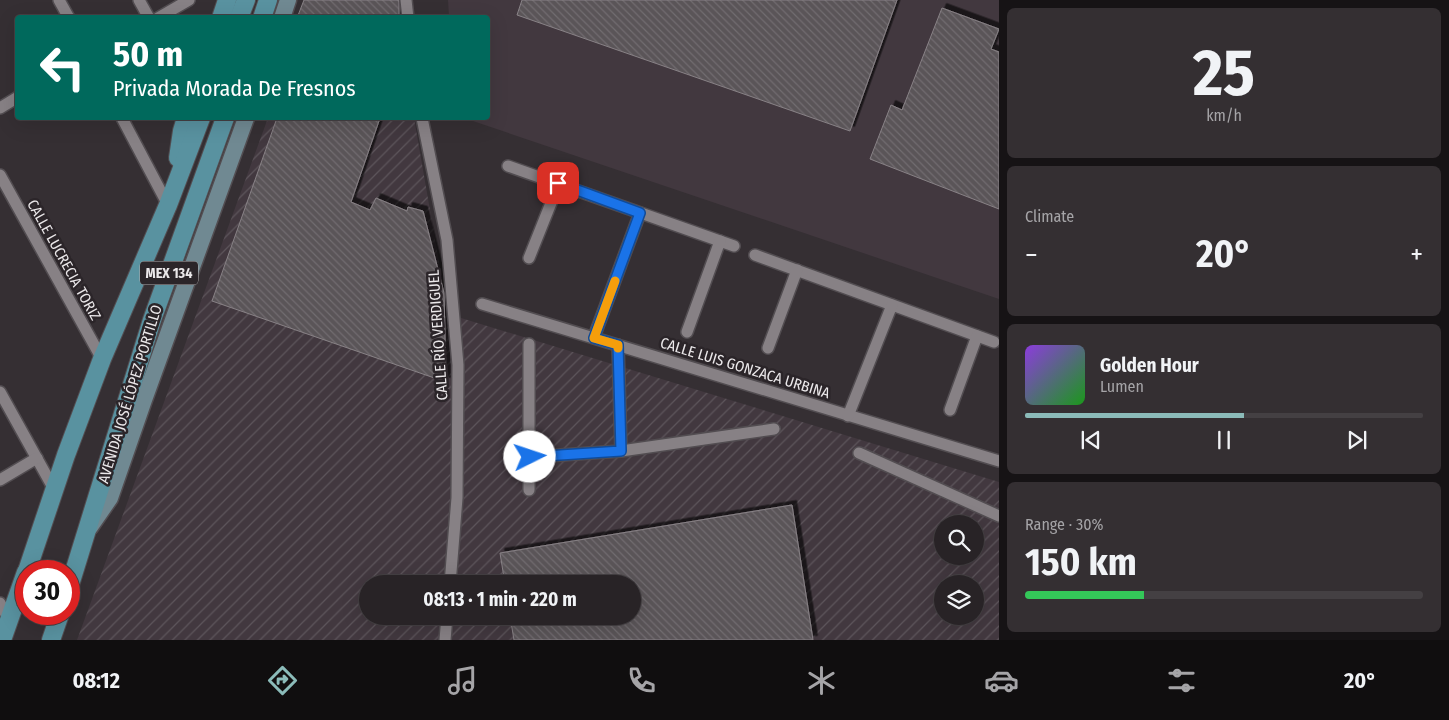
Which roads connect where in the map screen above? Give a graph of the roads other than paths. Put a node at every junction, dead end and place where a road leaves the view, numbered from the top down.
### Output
1 (59, 0) edge
2 (139, 0) edge
3 (189, 0) edge
4 (227, 0) edge
5 (246, 0) edge
6 (268, 0) edge
7 (288, 0) edge
8 (406, 0) edge
9 (66, 15) edge
10 (147, 15) edge
11 (163, 15) edge
12 (222, 15) edge
13 (240, 15) edge
14 (263, 15) edge
15 (283, 15) edge
16 (408, 15) edge
17 (15, 100) edge
18 (0, 108) edge
19 (123, 120) edge
20 (185, 120) edge
21 (200, 120) edge
22 (224, 120) edge
23 (245, 120) edge
24 (422, 120) edge
25 (508, 166) dead end
26 (0, 175) edge
27 (178, 179) junction
28 (558, 183) junction
29 (168, 205) junction
30 (640, 213) junction
31 (720, 241) junction
32 (734, 246) dead end
33 (755, 255) dead end
34 (529, 258) dead end
35 (797, 270) junction
36 (482, 304) dead end
37 (892, 305) junction
38 (687, 332) dead end
39 (978, 336) junction
40 (594, 338) junction
41 (994, 342) dead end
42 (529, 344) dead end
43 (618, 345) junction
44 (768, 348) dead end
45 (102, 359) junction
46 (0, 392) edge
47 (950, 410) dead end
48 (848, 416) junction
49 (774, 429) dead end
50 (621, 451) junction
51 (859, 453) dead end
52 (530, 457) junction
53 (36, 458) junction
54 (999, 461) edge
55 (0, 480) edge
56 (530, 490) dead end
57 (55, 491) junction
58 (999, 516) edge
59 (88, 530) junction
60 (30, 560) edge
61 (78, 560) edge
62 (451, 575) edge
63 (0, 603) edge
64 (15, 605) edge
65 (10, 620) junction
66 (56, 625) edge
67 (446, 625) edge
68 (2, 640) edge
69 (51, 640) edge
70 (445, 640) edge

1 - 9 street
2 - 10 street
3 - 11 street
4 - 12 main road
5 - 13 main road
6 - 14 main road
7 - 15 street
8 - 16 street
17 - 18 street
19 - 29 street
20 - 27 main road
21 - 27 main road, AVENIDA JOSÉ LÓPEZ PORTILLO / MEX 134
22 - 59 main road, AVENIDA JOSÉ LÓPEZ PORTILLO / MEX 134
23 - 59 street
24 - 62 street, CALLE RÍO VERDIGUEL
25 - 28 street
26 - 45 street, CALLE LUCRECIA TORIZ
27 - 29 main road, AVENIDA JOSÉ LÓPEZ PORTILLO / MEX 134
28 - 30 street
28 - 34 street
29 - 45 main road, AVENIDA JOSÉ LÓPEZ PORTILLO / MEX 134
30 - 31 street
30 - 40 street
31 - 32 street
31 - 38 street
33 - 35 street
35 - 37 street
35 - 44 street
36 - 40 street, CALLE LUIS GONZACA URBINA
37 - 39 street
37 - 48 street
39 - 41 street
39 - 47 street
40 - 43 street, CALLE LUIS GONZACA URBINA
42 - 52 street
43 - 48 street, CALLE LUIS GONZACA URBINA
43 - 50 street
45 - 57 main road, AVENIDA JOSÉ LÓPEZ PORTILLO / MEX 134
46 - 53 street
48 - 54 street, CALLE LUIS GONZACA URBINA
49 - 50 street
50 - 52 street
51 - 58 street
52 - 56 street
53 - 55 street
53 - 57 street
57 - 60 main road, AVENIDA JOSÉ LÓPEZ PORTILLO / MEX 134
59 - 61 main road, AVENIDA JOSÉ LÓPEZ PORTILLO / MEX 134
63 - 65 street
64 - 65 main road, AVENIDA JOSÉ LÓPEZ PORTILLO / MEX 134
65 - 68 main road, AVENIDA JOSÉ LÓPEZ PORTILLO / MEX 134
66 - 69 main road
67 - 70 street

